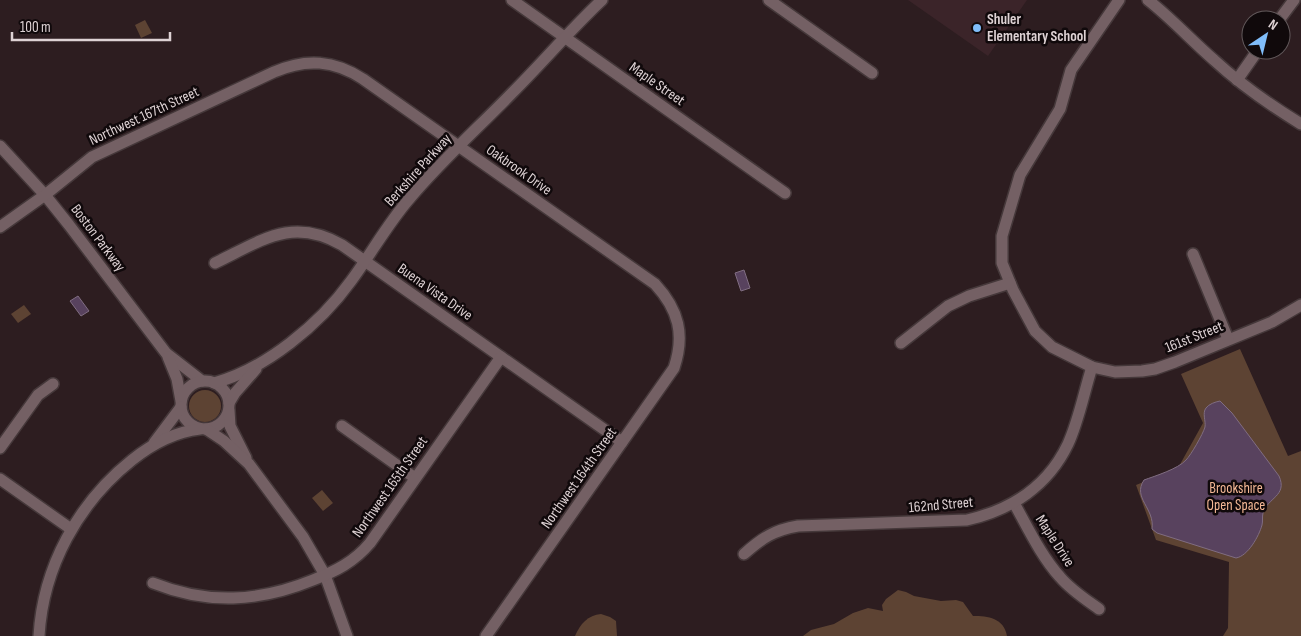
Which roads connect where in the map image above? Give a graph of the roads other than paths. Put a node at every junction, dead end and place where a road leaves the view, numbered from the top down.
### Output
1 (512, 0) edge
2 (602, 0) edge
3 (769, 0) edge
4 (1119, 0) edge
5 (1148, 0) edge
6 (566, 38) junction
7 (1251, 60) edge
8 (317, 62) joint
9 (872, 73) dead end
10 (1238, 80) junction
11 (1301, 124) edge
12 (0, 146) edge
13 (460, 146) junction
14 (785, 193) dead end
15 (45, 195) junction
16 (0, 228) edge
17 (1193, 254) dead end
18 (366, 261) junction
19 (215, 263) dead end
20 (1010, 283) junction
21 (1301, 305) edge
22 (679, 330) joint
23 (1228, 339) junction
24 (902, 343) dead end
25 (166, 353) junction
26 (501, 357) junction
27 (261, 364) junction
28 (1092, 367) junction
29 (202, 381) junction
30 (214, 383) junction
31 (53, 384) dead end
32 (181, 404) junction
33 (229, 406) junction
34 (342, 426) dead end
35 (203, 429) junction
36 (622, 442) junction
37 (153, 445) junction
38 (0, 448) edge
39 (248, 464) junction
40 (415, 478) junction
41 (0, 479) edge
42 (1014, 503) junction
43 (71, 529) junction
44 (744, 554) dead end
45 (325, 575) junction
46 (153, 583) dead end
47 (1099, 609) dead end
48 (39, 636) edge
49 (347, 636) edge
50 (486, 636) edge

1 - 6 street, Maple Street
2 - 6 street, Berkshire Parkway
3 - 9 street
4 - 20 street, 161st Street
5 - 10 street
6 - 13 street, Berkshire Parkway
6 - 14 street, Maple Street
7 - 10 street
8 - 13 street, Oakbrook Drive
8 - 15 street, Northwest 167th Street
10 - 11 street
12 - 15 street, Boston Parkway
13 - 18 street, Berkshire Parkway
13 - 22 street, Oakbrook Drive
15 - 16 street, Northwest 167th Street
15 - 25 street, Boston Parkway
17 - 23 street
18 - 19 street, Buena Vista Drive
18 - 26 street, Buena Vista Drive
18 - 27 street, Berkshire Parkway
20 - 24 street
20 - 28 street, 161st Street
21 - 23 street, 161st Street
22 - 36 street, Northwest 164th Street
23 - 28 street, 161st Street
25 - 29 street, Boston Parkway
25 - 32 street, Boston Parkway
26 - 36 street, Buena Vista Drive
26 - 40 street, Northwest 165th Street
27 - 30 street, Berkshire Parkway
27 - 33 street, Berkshire Parkway
28 - 42 street, 162nd Street
29 - 30 street
29 - 32 street
30 - 33 street
31 - 38 street
32 - 35 street
32 - 37 street
33 - 35 street
33 - 39 street
34 - 40 street
35 - 37 street
35 - 39 street
36 - 50 street, Northwest 164th Street
37 - 43 street
39 - 45 street
40 - 45 street, Northwest 165th Street
41 - 43 street
42 - 44 street, 162nd Street
42 - 47 street, Maple Drive
43 - 48 street
45 - 46 street, Northwest 165th Street
45 - 49 street

